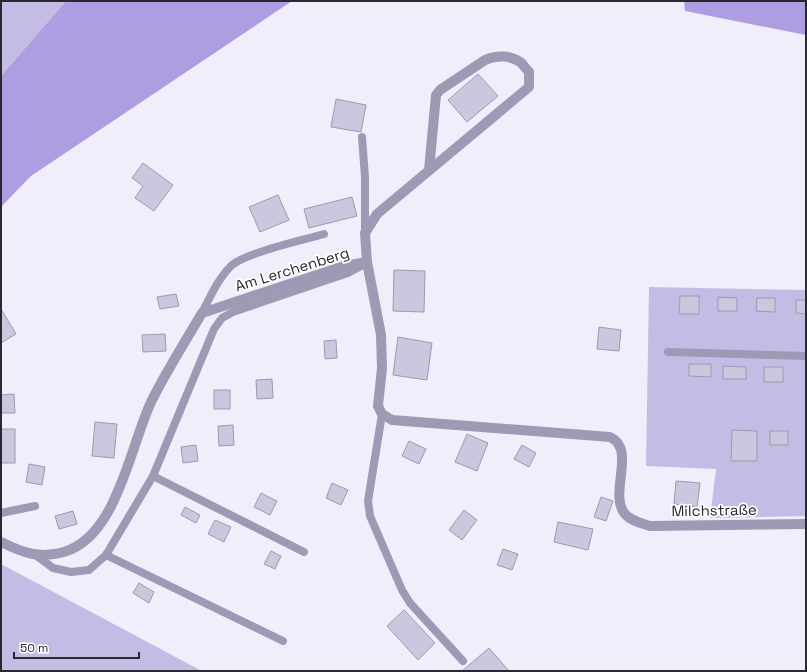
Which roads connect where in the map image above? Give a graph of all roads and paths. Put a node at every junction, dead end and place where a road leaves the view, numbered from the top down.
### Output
1 (362, 137) dead end
2 (429, 170) junction
3 (365, 233) junction
4 (324, 234) dead end
5 (367, 262) junction
6 (202, 313) junction
7 (668, 352) dead end
8 (806, 356) edge
9 (382, 414) junction
10 (153, 476) junction
11 (35, 506) dead end
12 (1, 513) edge
13 (806, 524) edge
14 (1, 542) edge
15 (304, 552) dead end
16 (106, 555) junction
17 (37, 556) junction
18 (283, 641) dead end
19 (463, 661) dead end

1 - 3 lane
2 - 2 street
2 - 3 street
3 - 5 street
4 - 6 lane
5 - 6 street, Am Lerchenberg
5 - 9 street, Am Lerchenberg
5 - 10 lane
6 - 17 street
7 - 8 lane
9 - 13 street, Milchstraße
9 - 19 lane
10 - 15 lane
10 - 16 lane
11 - 12 lane
14 - 17 street
16 - 17 lane
16 - 18 lane

